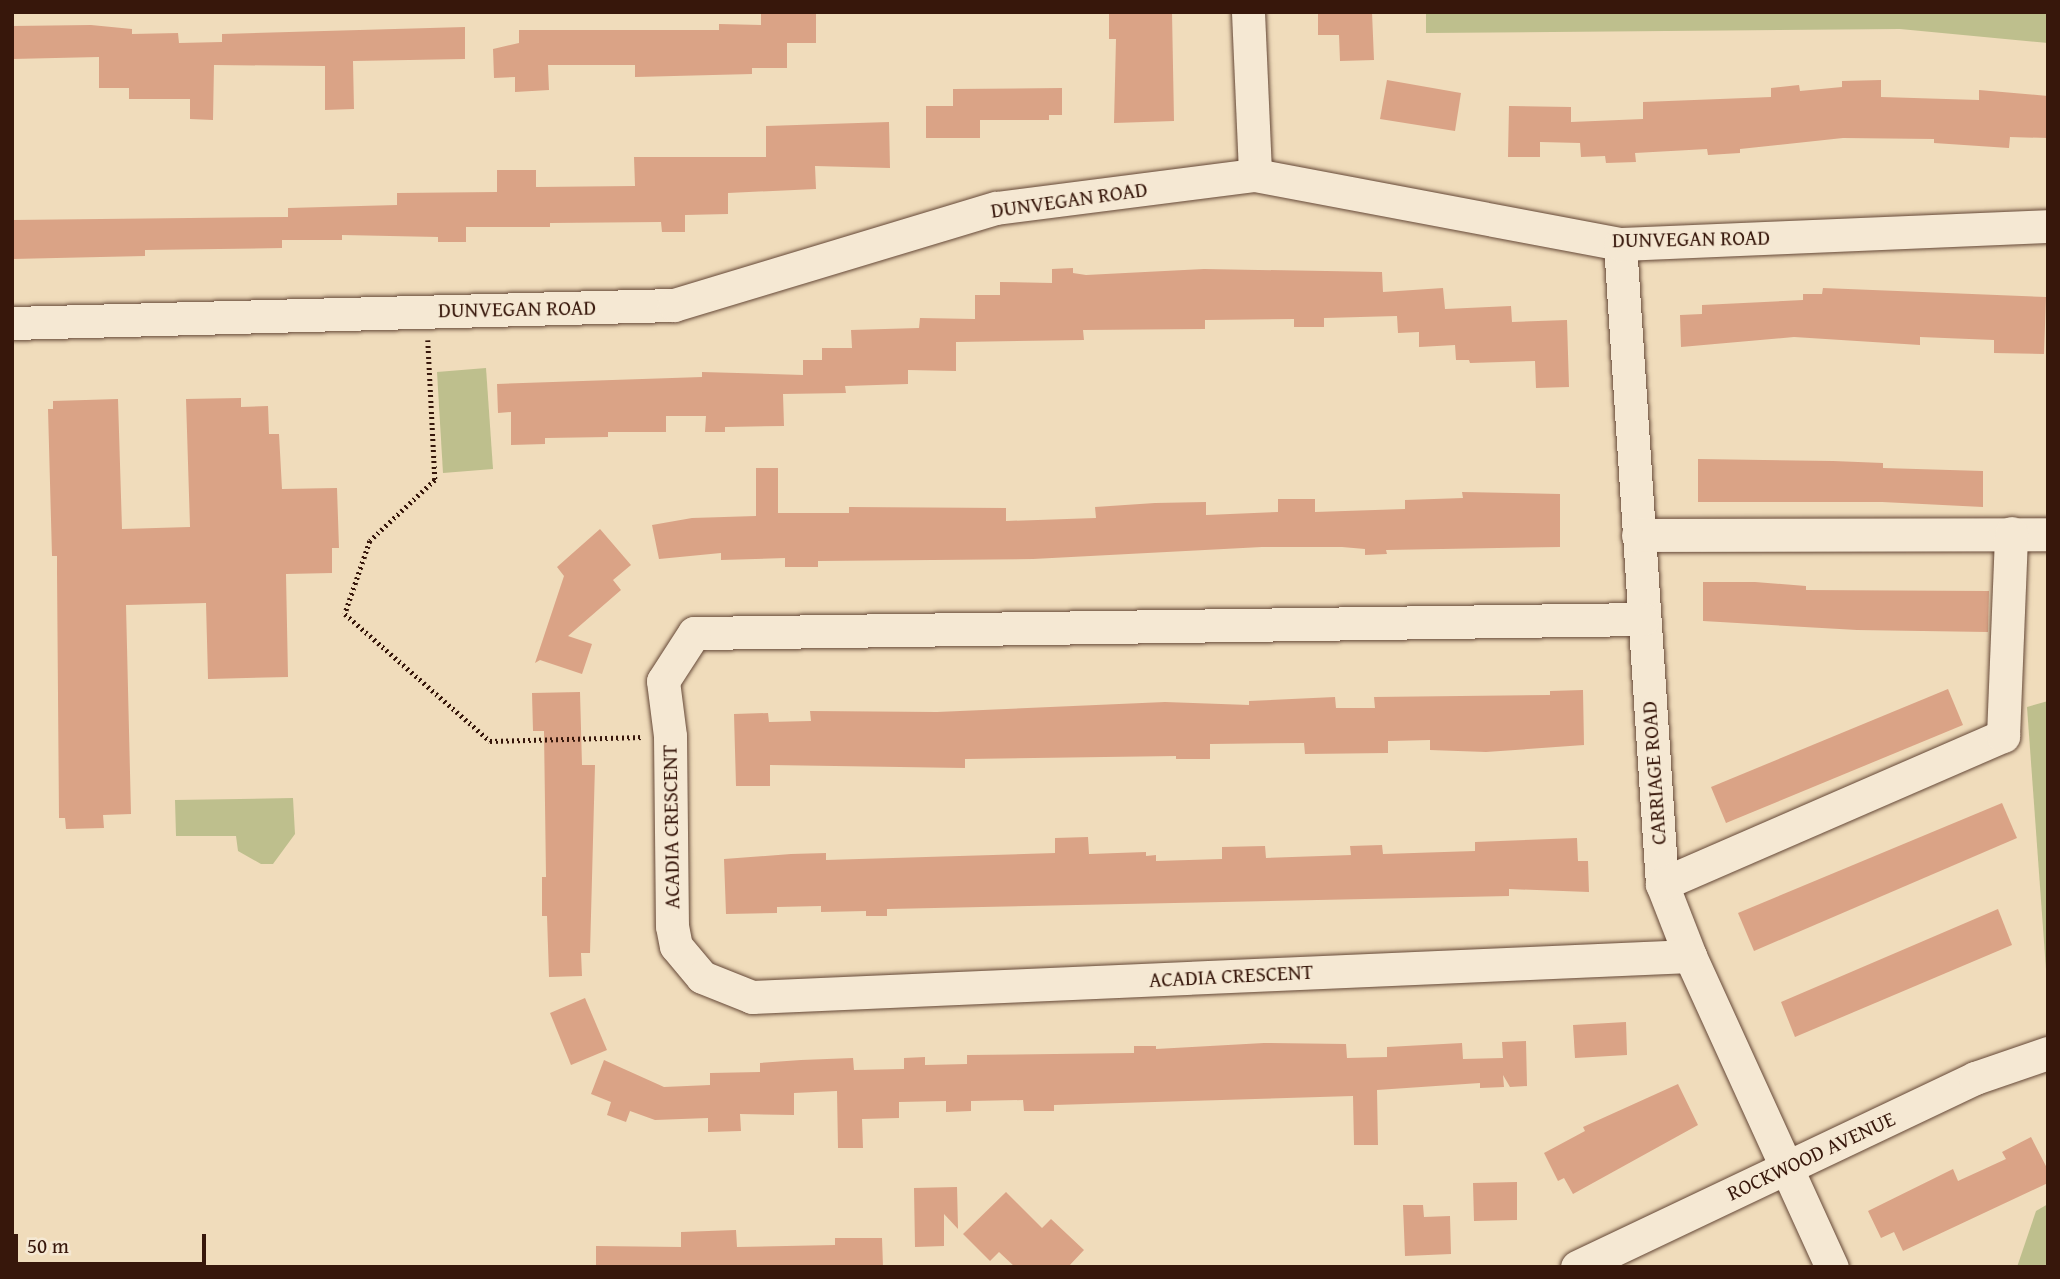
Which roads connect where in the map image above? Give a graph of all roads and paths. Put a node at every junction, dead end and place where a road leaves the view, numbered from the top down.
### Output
1 (1248, 12) edge
2 (1255, 175) junction
3 (2048, 226) edge
4 (1620, 244) junction
5 (426, 312) junction
6 (12, 323) edge
7 (2011, 533) junction
8 (2048, 534) edge
9 (1638, 535) junction
10 (1643, 619) junction
11 (670, 736) junction
12 (1662, 884) junction
13 (1690, 956) junction
14 (2048, 1053) edge
15 (1790, 1166) junction
16 (1577, 1267) edge
17 (1832, 1267) edge

1 - 2 street
2 - 4 street, DUNVEGAN ROAD
2 - 5 street, DUNVEGAN ROAD
3 - 4 street, DUNVEGAN ROAD
4 - 9 street, CARRIAGE ROAD
5 - 6 street, DUNVEGAN ROAD
5 - 11 path
7 - 8 street
7 - 9 street
7 - 12 street
9 - 10 street, CARRIAGE ROAD
10 - 11 street, ACADIA CRESCENT
10 - 12 street, CARRIAGE ROAD
11 - 13 street, ACADIA CRESCENT
12 - 13 street, CARRIAGE ROAD
13 - 15 street, CARRIAGE ROAD
14 - 15 street, ROCKWOOD AVENUE
15 - 16 street, ROCKWOOD AVENUE
15 - 17 street, CARRIAGE ROAD

